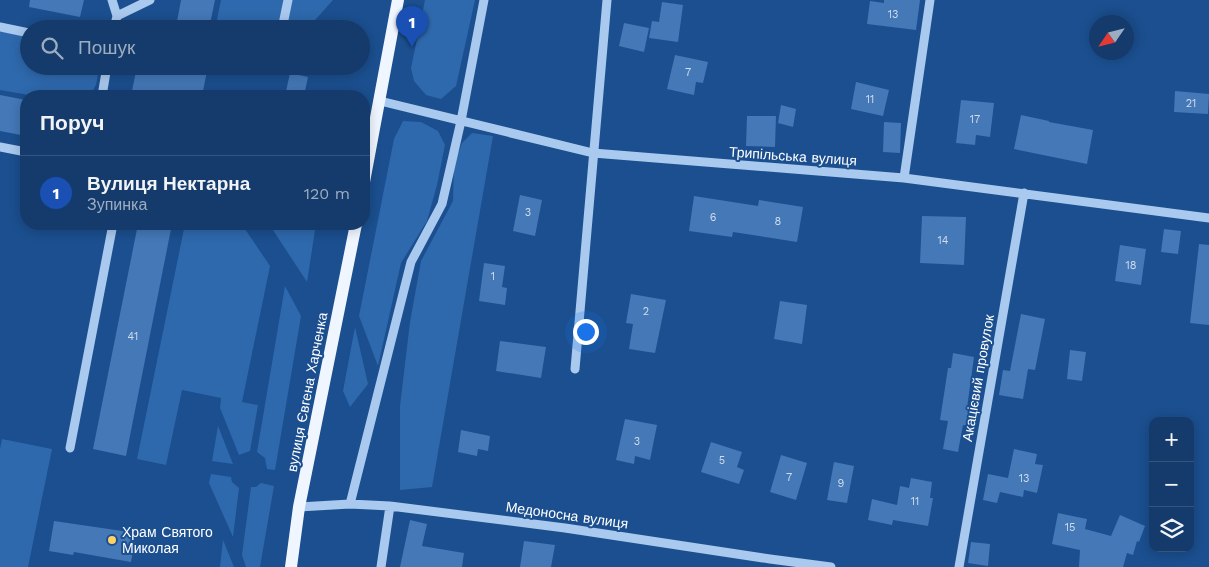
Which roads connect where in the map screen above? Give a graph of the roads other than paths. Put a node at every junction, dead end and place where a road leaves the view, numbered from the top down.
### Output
1 (112, 0) edge
2 (150, 0) edge
3 (288, 0) edge
4 (398, 0) edge
5 (484, 0) edge
6 (607, 0) edge
7 (930, 0) edge
8 (117, 16) junction
9 (116, 20) edge
10 (284, 20) edge
11 (0, 27) edge
12 (20, 31) edge
13 (106, 75) edge
14 (103, 90) edge
15 (380, 101) junction
16 (461, 121) junction
17 (0, 147) edge
18 (20, 151) edge
19 (370, 152) edge
20 (593, 153) junction
21 (904, 178) junction
22 (1024, 193) junction
23 (1209, 218) edge
24 (112, 230) edge
25 (355, 230) edge
26 (575, 369) dead end
27 (70, 448) dead end
28 (350, 504) junction
29 (390, 506) junction
30 (299, 507) junction
31 (291, 567) edge
32 (381, 567) edge
33 (831, 567) edge
34 (959, 567) edge

1 - 8 street
2 - 8 street
3 - 10 street
4 - 15 main road
5 - 16 street
6 - 20 street
7 - 21 street
8 - 9 street
11 - 12 street
13 - 14 street
15 - 16 street, Трипільська вулиця
15 - 19 main road
16 - 20 street, Трипільська вулиця
16 - 28 street
17 - 18 street
20 - 21 street, Трипільська вулиця
20 - 26 street
21 - 22 street, Трипільська вулиця
22 - 23 street, Трипільська вулиця
22 - 34 street, Акацієвий провулок
24 - 27 street
25 - 30 main road, вулиця Євгена Харченка
28 - 29 street, Медоносна вулиця
28 - 30 street, Медоносна вулиця
29 - 32 street
29 - 33 street, Медоносна вулиця
30 - 31 main road, вулиця Євгена Харченка

